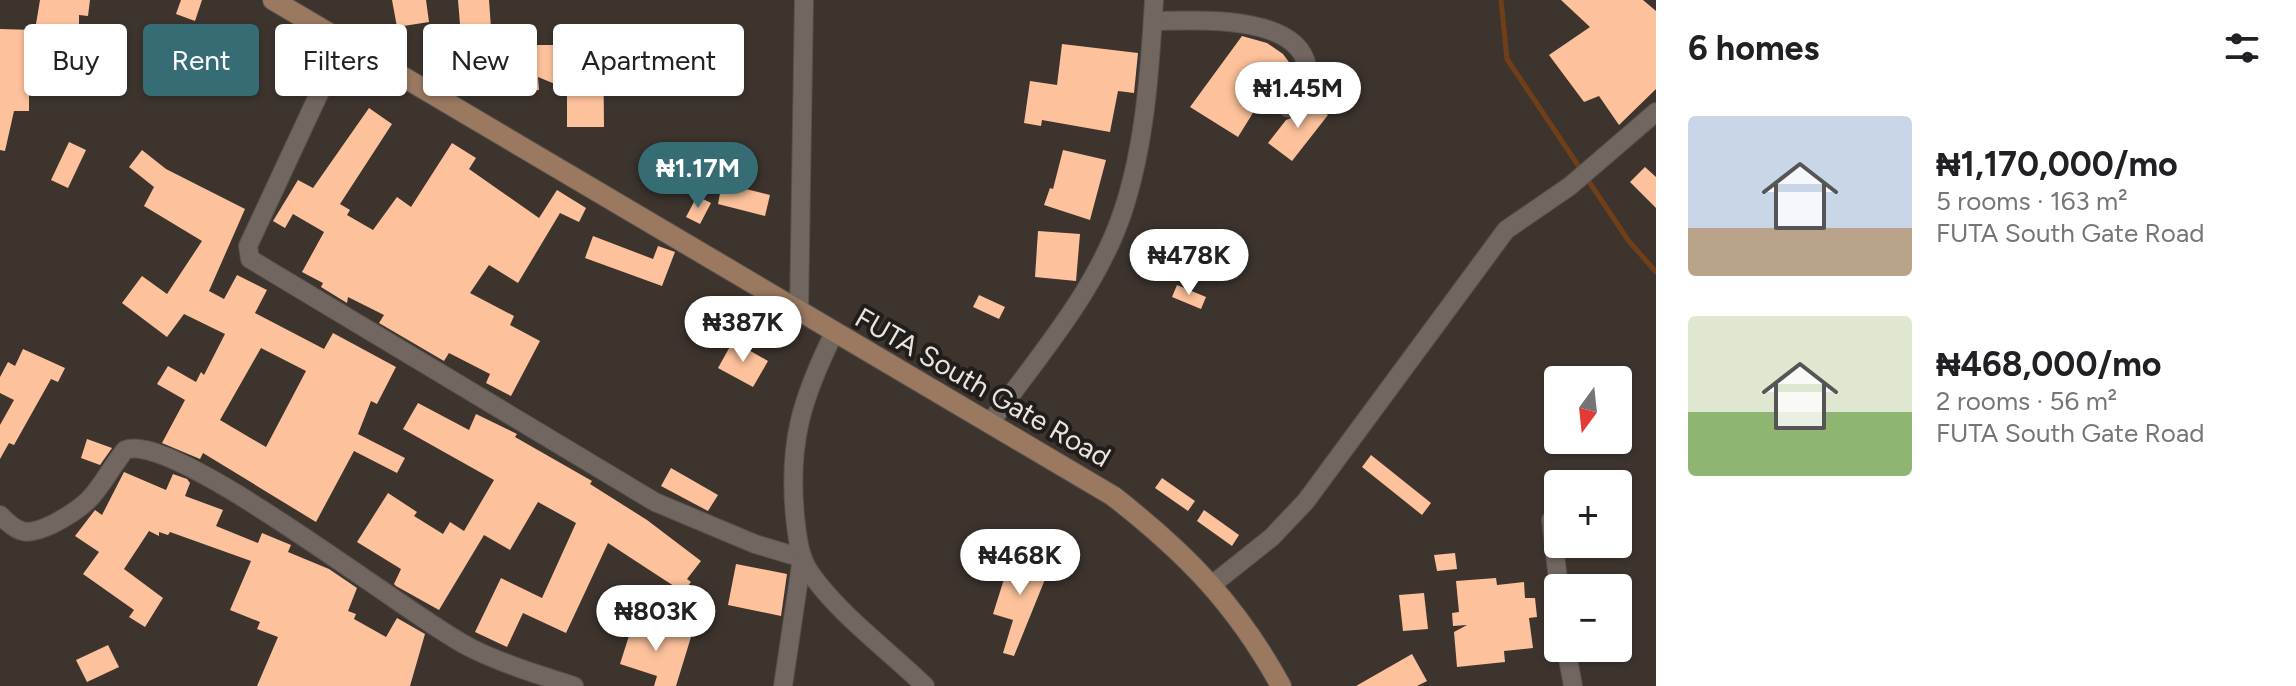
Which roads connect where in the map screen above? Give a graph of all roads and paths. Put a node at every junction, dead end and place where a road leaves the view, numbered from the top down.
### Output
1 (273, 0) edge
2 (804, 0) edge
3 (1154, 0) edge
4 (1153, 21) junction
5 (316, 24) edge
6 (407, 78) edge
7 (318, 96) edge
8 (1288, 108) dead end
9 (1656, 112) edge
10 (799, 311) junction
11 (834, 333) junction
12 (990, 423) junction
13 (0, 515) edge
14 (802, 558) junction
15 (1213, 584) junction
16 (1569, 662) edge
17 (574, 686) edge
18 (783, 686) edge
19 (925, 686) edge
20 (1281, 686) edge
21 (1573, 686) edge

1 - 5 main road, FUTA South Gate Road
2 - 10 street
3 - 4 street
4 - 8 street
4 - 12 street
6 - 10 main road, FUTA South Gate Road
7 - 14 street
9 - 15 street
10 - 11 main road, FUTA South Gate Road
11 - 12 main road, FUTA South Gate Road
11 - 14 street
12 - 15 main road, FUTA South Gate Road
13 - 17 street
14 - 18 street
14 - 19 street
15 - 20 main road, FUTA South Gate Road
16 - 21 street

